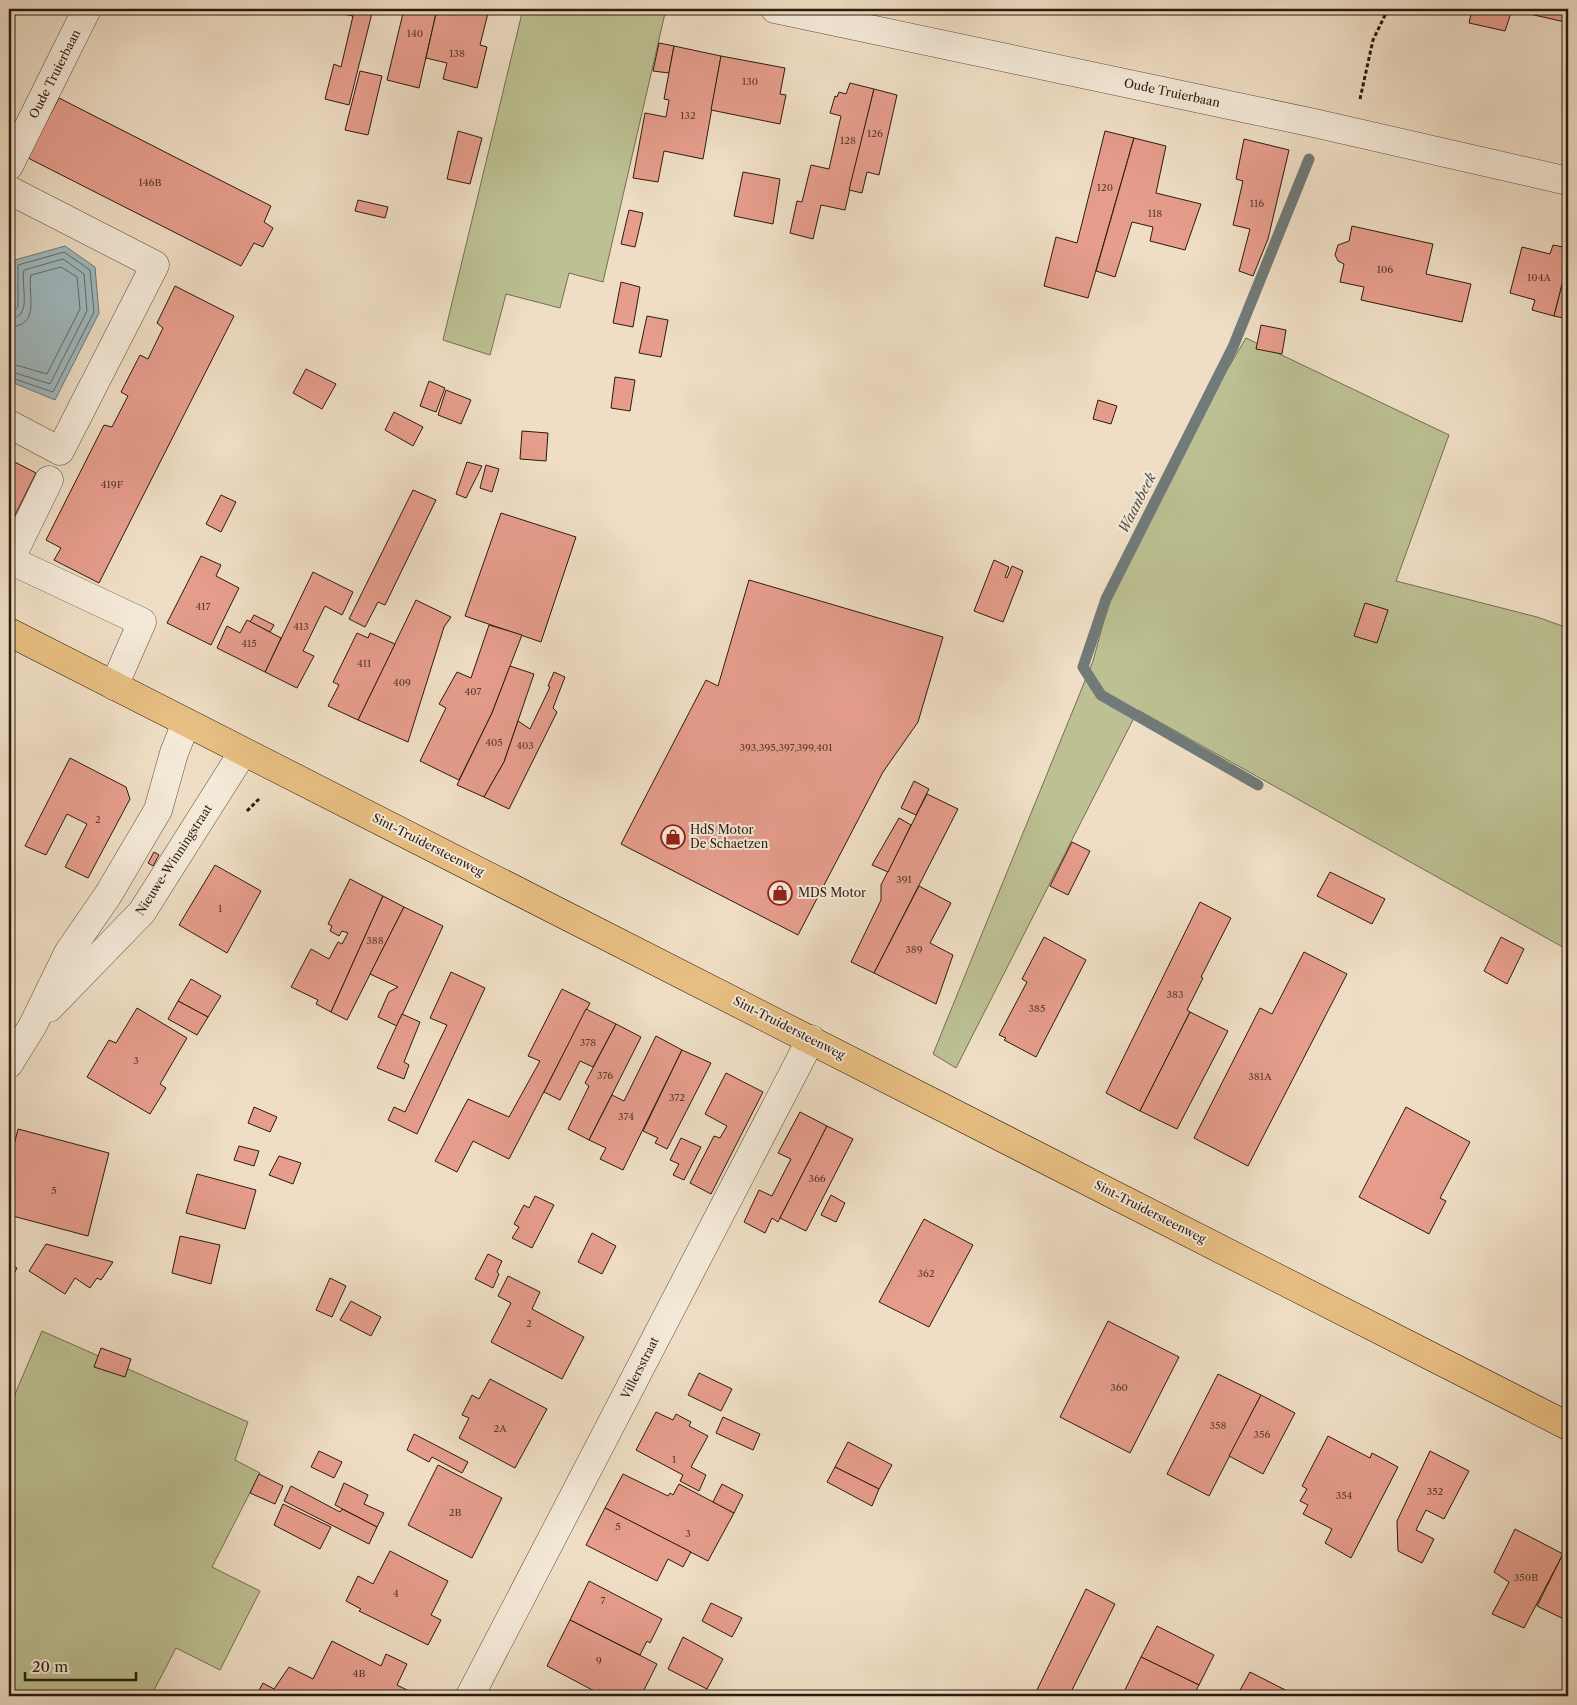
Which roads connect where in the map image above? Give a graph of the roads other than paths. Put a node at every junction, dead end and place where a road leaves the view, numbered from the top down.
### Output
1 (87, 9) edge
2 (776, 9) edge
3 (9, 166) edge
4 (1568, 181) edge
5 (9, 190) edge
6 (9, 424) edge
7 (49, 480) dead end
8 (9, 632) edge
9 (114, 686) junction
10 (186, 723) junction
11 (243, 752) junction
12 (33, 1025) junction
13 (811, 1039) junction
14 (9, 1064) edge
15 (1568, 1426) edge
16 (470, 1696) edge

1 - 3 street, Oude Truierbaan
2 - 4 street, Oude Truierbaan
5 - 6 street
7 - 9 street
8 - 9 main road, Sint-Truidersteenweg
9 - 10 main road, Sint-Truidersteenweg
10 - 11 main road, Sint-Truidersteenweg
10 - 12 street, Nieuwe-Winningstraat
11 - 12 street, Nieuwe-Winningstraat
11 - 13 main road, Sint-Truidersteenweg
12 - 14 street, Nieuwe-Winningstraat
13 - 15 main road, Sint-Truidersteenweg
13 - 16 street, Villersstraat

